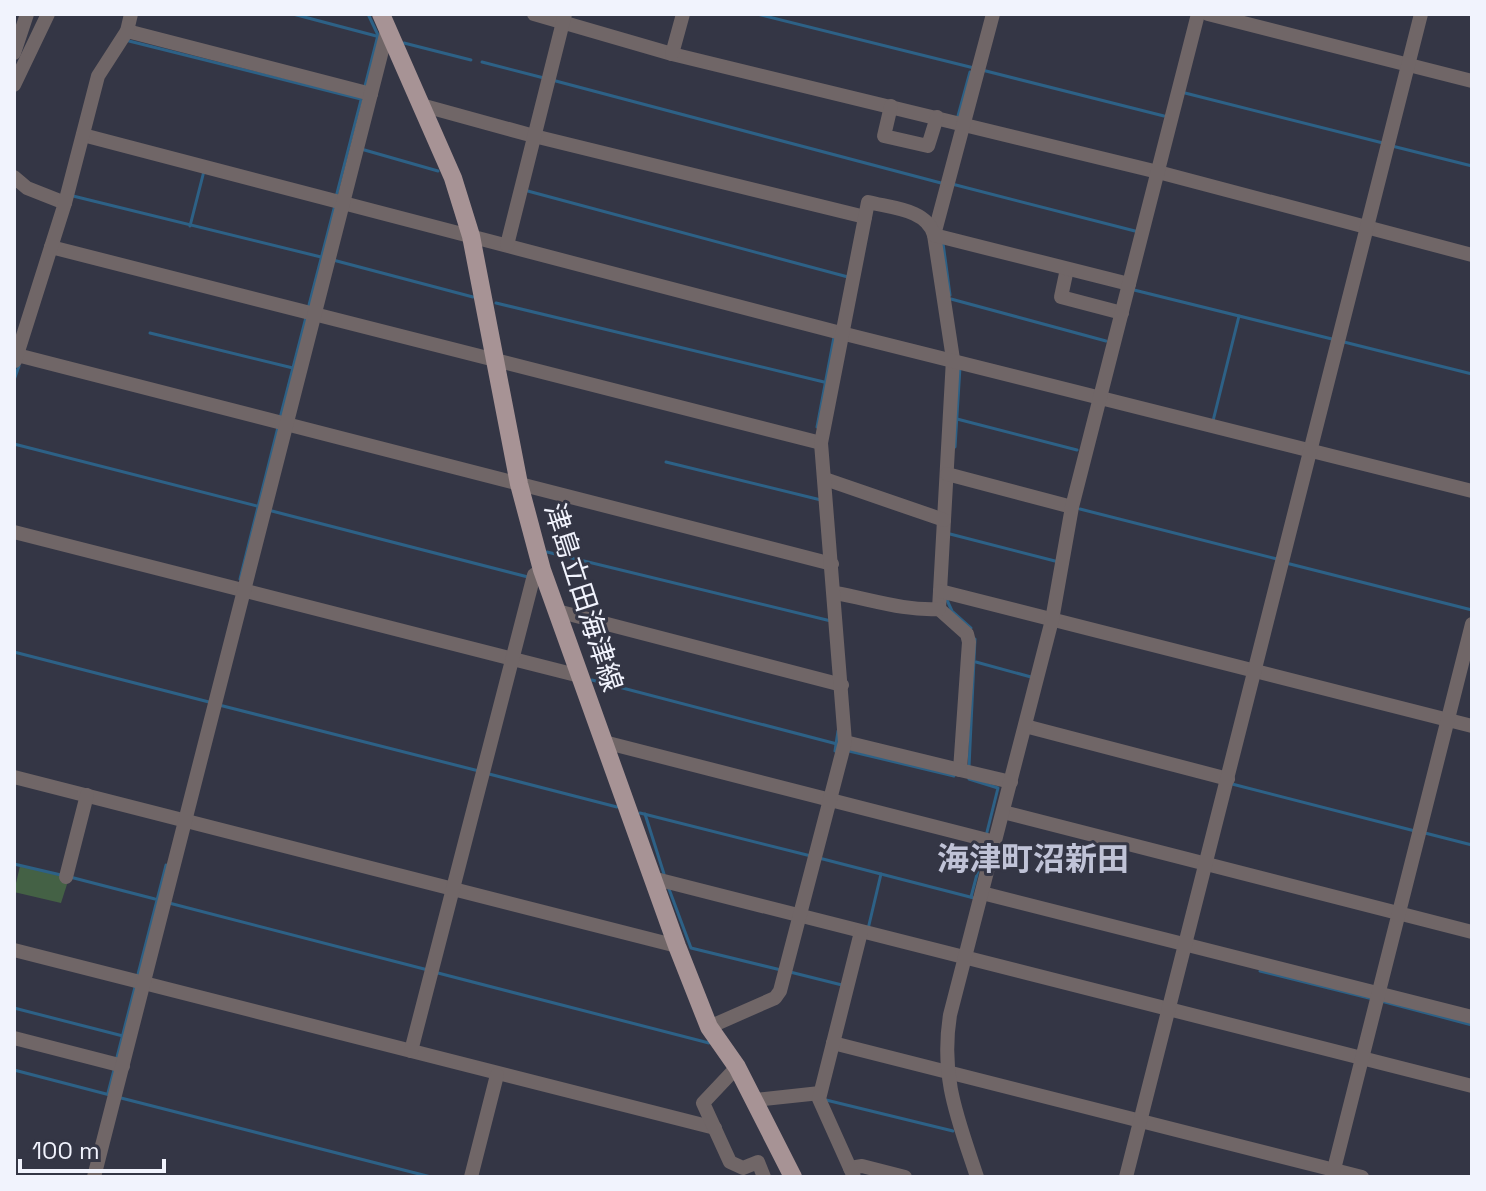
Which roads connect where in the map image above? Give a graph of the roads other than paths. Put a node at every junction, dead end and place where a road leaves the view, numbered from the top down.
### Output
1 (27, 14) edge
2 (48, 14) edge
3 (131, 14) edge
4 (534, 14) edge
5 (683, 14) edge
6 (993, 14) edge
7 (1198, 14) edge
8 (1208, 14) edge
9 (1421, 14) edge
10 (564, 18) edge
11 (384, 23) edge
12 (127, 31) junction
13 (14, 53) edge
14 (672, 54) junction
15 (1409, 64) junction
16 (1472, 81) edge
17 (14, 85) edge
18 (371, 94) junction
19 (421, 105) junction
20 (891, 106) junction
21 (937, 117) junction
22 (963, 123) junction
23 (83, 135) junction
24 (534, 136) junction
25 (1158, 172) junction
26 (14, 177) edge
27 (341, 202) junction
28 (65, 203) junction
29 (865, 217) junction
30 (1367, 228) junction
31 (934, 235) junction
32 (471, 236) junction
33 (507, 245) junction
34 (51, 247) junction
35 (1472, 255) edge
36 (1067, 269) junction
37 (1129, 284) junction
38 (1122, 313) junction
39 (314, 314) junction
40 (842, 331) junction
41 (15, 359) edge
42 (953, 359) junction
43 (495, 361) junction
44 (1101, 396) junction
45 (286, 425) junction
46 (821, 443) junction
47 (1310, 449) junction
48 (947, 474) junction
49 (825, 479) junction
50 (519, 484) junction
51 (1472, 491) edge
52 (1072, 507) junction
53 (944, 520) junction
54 (14, 532) edge
55 (832, 564) junction
56 (542, 570) junction
57 (243, 591) junction
58 (940, 591) junction
59 (835, 593) junction
60 (939, 609) junction
61 (557, 611) junction
62 (1052, 620) junction
63 (1472, 624) edge
64 (511, 659) junction
65 (1255, 671) junction
66 (580, 676) junction
67 (842, 685) junction
68 (1448, 720) junction
69 (1025, 726) junction
70 (1472, 726) edge
71 (604, 742) junction
72 (845, 742) junction
73 (960, 770) junction
74 (14, 777) edge
75 (1228, 779) junction
76 (1011, 782) junction
77 (87, 795) junction
78 (830, 800) junction
79 (1003, 812) junction
80 (184, 820) junction
81 (995, 842) junction
82 (1207, 863) junction
83 (66, 877) dead end
84 (652, 878) junction
85 (453, 889) junction
86 (981, 897) junction
87 (1399, 912) junction
88 (799, 917) junction
89 (861, 932) junction
90 (1472, 932) edge
91 (677, 946) junction
92 (1184, 948) junction
93 (14, 950) edge
94 (965, 958) junction
95 (144, 984) junction
96 (1377, 997) junction
97 (1169, 1010) junction
98 (1472, 1017) edge
99 (709, 1027) junction
100 (14, 1038) edge
101 (833, 1043) junction
102 (411, 1051) junction
103 (1362, 1058) junction
104 (123, 1066) junction
105 (737, 1067) junction
106 (946, 1072) junction
107 (497, 1075) junction
108 (1472, 1086) edge
109 (820, 1093) junction
110 (755, 1100) junction
111 (1140, 1121) junction
112 (715, 1128) junction
113 (852, 1172) edge
114 (1332, 1173) edge
115 (94, 1177) edge
116 (471, 1177) edge
117 (764, 1177) edge
118 (793, 1177) edge
119 (905, 1177) edge
120 (977, 1177) edge
121 (1126, 1177) edge
122 (1362, 1177) edge

1 - 13 street
2 - 17 street
3 - 12 street
4 - 10 street
5 - 14 street
6 - 22 street
7 - 25 street
8 - 15 street
9 - 15 street
10 - 14 street
10 - 24 street
11 - 18 street
11 - 19 main road, 津島立田海津線
12 - 18 street
12 - 23 street
14 - 20 street
15 - 16 street
15 - 30 street
18 - 27 street
19 - 24 street
19 - 32 main road, 津島立田海津線
20 - 21 street
20 - 21 street
21 - 22 street
22 - 25 street
22 - 31 street
23 - 27 street
23 - 28 street
24 - 29 street
24 - 33 street
25 - 30 street
25 - 37 street
26 - 28 street
27 - 32 street
27 - 39 street
28 - 34 street
29 - 31 street
29 - 40 street
30 - 35 street
30 - 47 street
31 - 36 street
31 - 42 street
32 - 33 street
32 - 43 main road, 津島立田海津線
33 - 40 street
34 - 39 street
34 - 41 street
36 - 37 street
36 - 38 street
37 - 38 street
38 - 44 street
39 - 43 street
39 - 45 street
40 - 42 street
40 - 46 street
41 - 45 street
42 - 44 street
42 - 48 street
43 - 46 street
43 - 50 main road, 津島立田海津線
44 - 47 street
44 - 52 street
45 - 50 street
45 - 57 street
46 - 49 street
47 - 51 street
47 - 65 street
48 - 52 street
48 - 53 street
49 - 53 street
49 - 55 street
50 - 55 street
50 - 56 main road, 津島立田海津線
52 - 62 street
53 - 58 street
54 - 57 street
55 - 59 street
56 - 61 main road, 津島立田海津線
56 - 64 street
57 - 64 street
57 - 80 street
58 - 60 street
58 - 62 street
59 - 60 street
59 - 67 street
60 - 73 street
61 - 66 main road, 津島立田海津線
61 - 67 street
62 - 65 street
62 - 69 street
63 - 68 street
64 - 66 street
64 - 85 street
65 - 68 street
65 - 75 street
66 - 71 main road, 津島立田海津線
67 - 72 street
68 - 70 street
68 - 87 street
69 - 75 street
69 - 76 street
71 - 78 street
71 - 84 main road, 津島立田海津線
72 - 73 street
72 - 78 street
73 - 76 street
74 - 77 street
75 - 82 street
76 - 79 street
77 - 80 street
77 - 83 street
78 - 81 street
78 - 88 street
79 - 81 street
79 - 82 street
80 - 85 street
80 - 95 street
81 - 86 street
82 - 87 street
82 - 92 street
84 - 88 street
84 - 91 main road, 津島立田海津線
85 - 91 street
85 - 102 street
86 - 92 street
86 - 94 street
87 - 90 street
87 - 96 street
88 - 89 street
88 - 99 street
89 - 94 street
89 - 101 street
91 - 99 main road, 津島立田海津線
92 - 96 street
92 - 97 street
93 - 95 street
94 - 97 street
94 - 106 street
95 - 102 street
95 - 104 street
96 - 98 street
96 - 103 street
97 - 103 street
97 - 111 street
99 - 105 main road, 津島立田海津線
100 - 104 street
101 - 106 street
101 - 109 street
102 - 107 street
103 - 108 street
103 - 114 street
104 - 115 street
105 - 110 main road, 津島立田海津線
105 - 112 street
106 - 111 street
106 - 120 street
107 - 112 street
107 - 116 street
109 - 110 street
109 - 113 street
110 - 118 main road, 津島立田海津線
111 - 114 street
111 - 121 street
112 - 117 street
113 - 119 street
114 - 122 street

